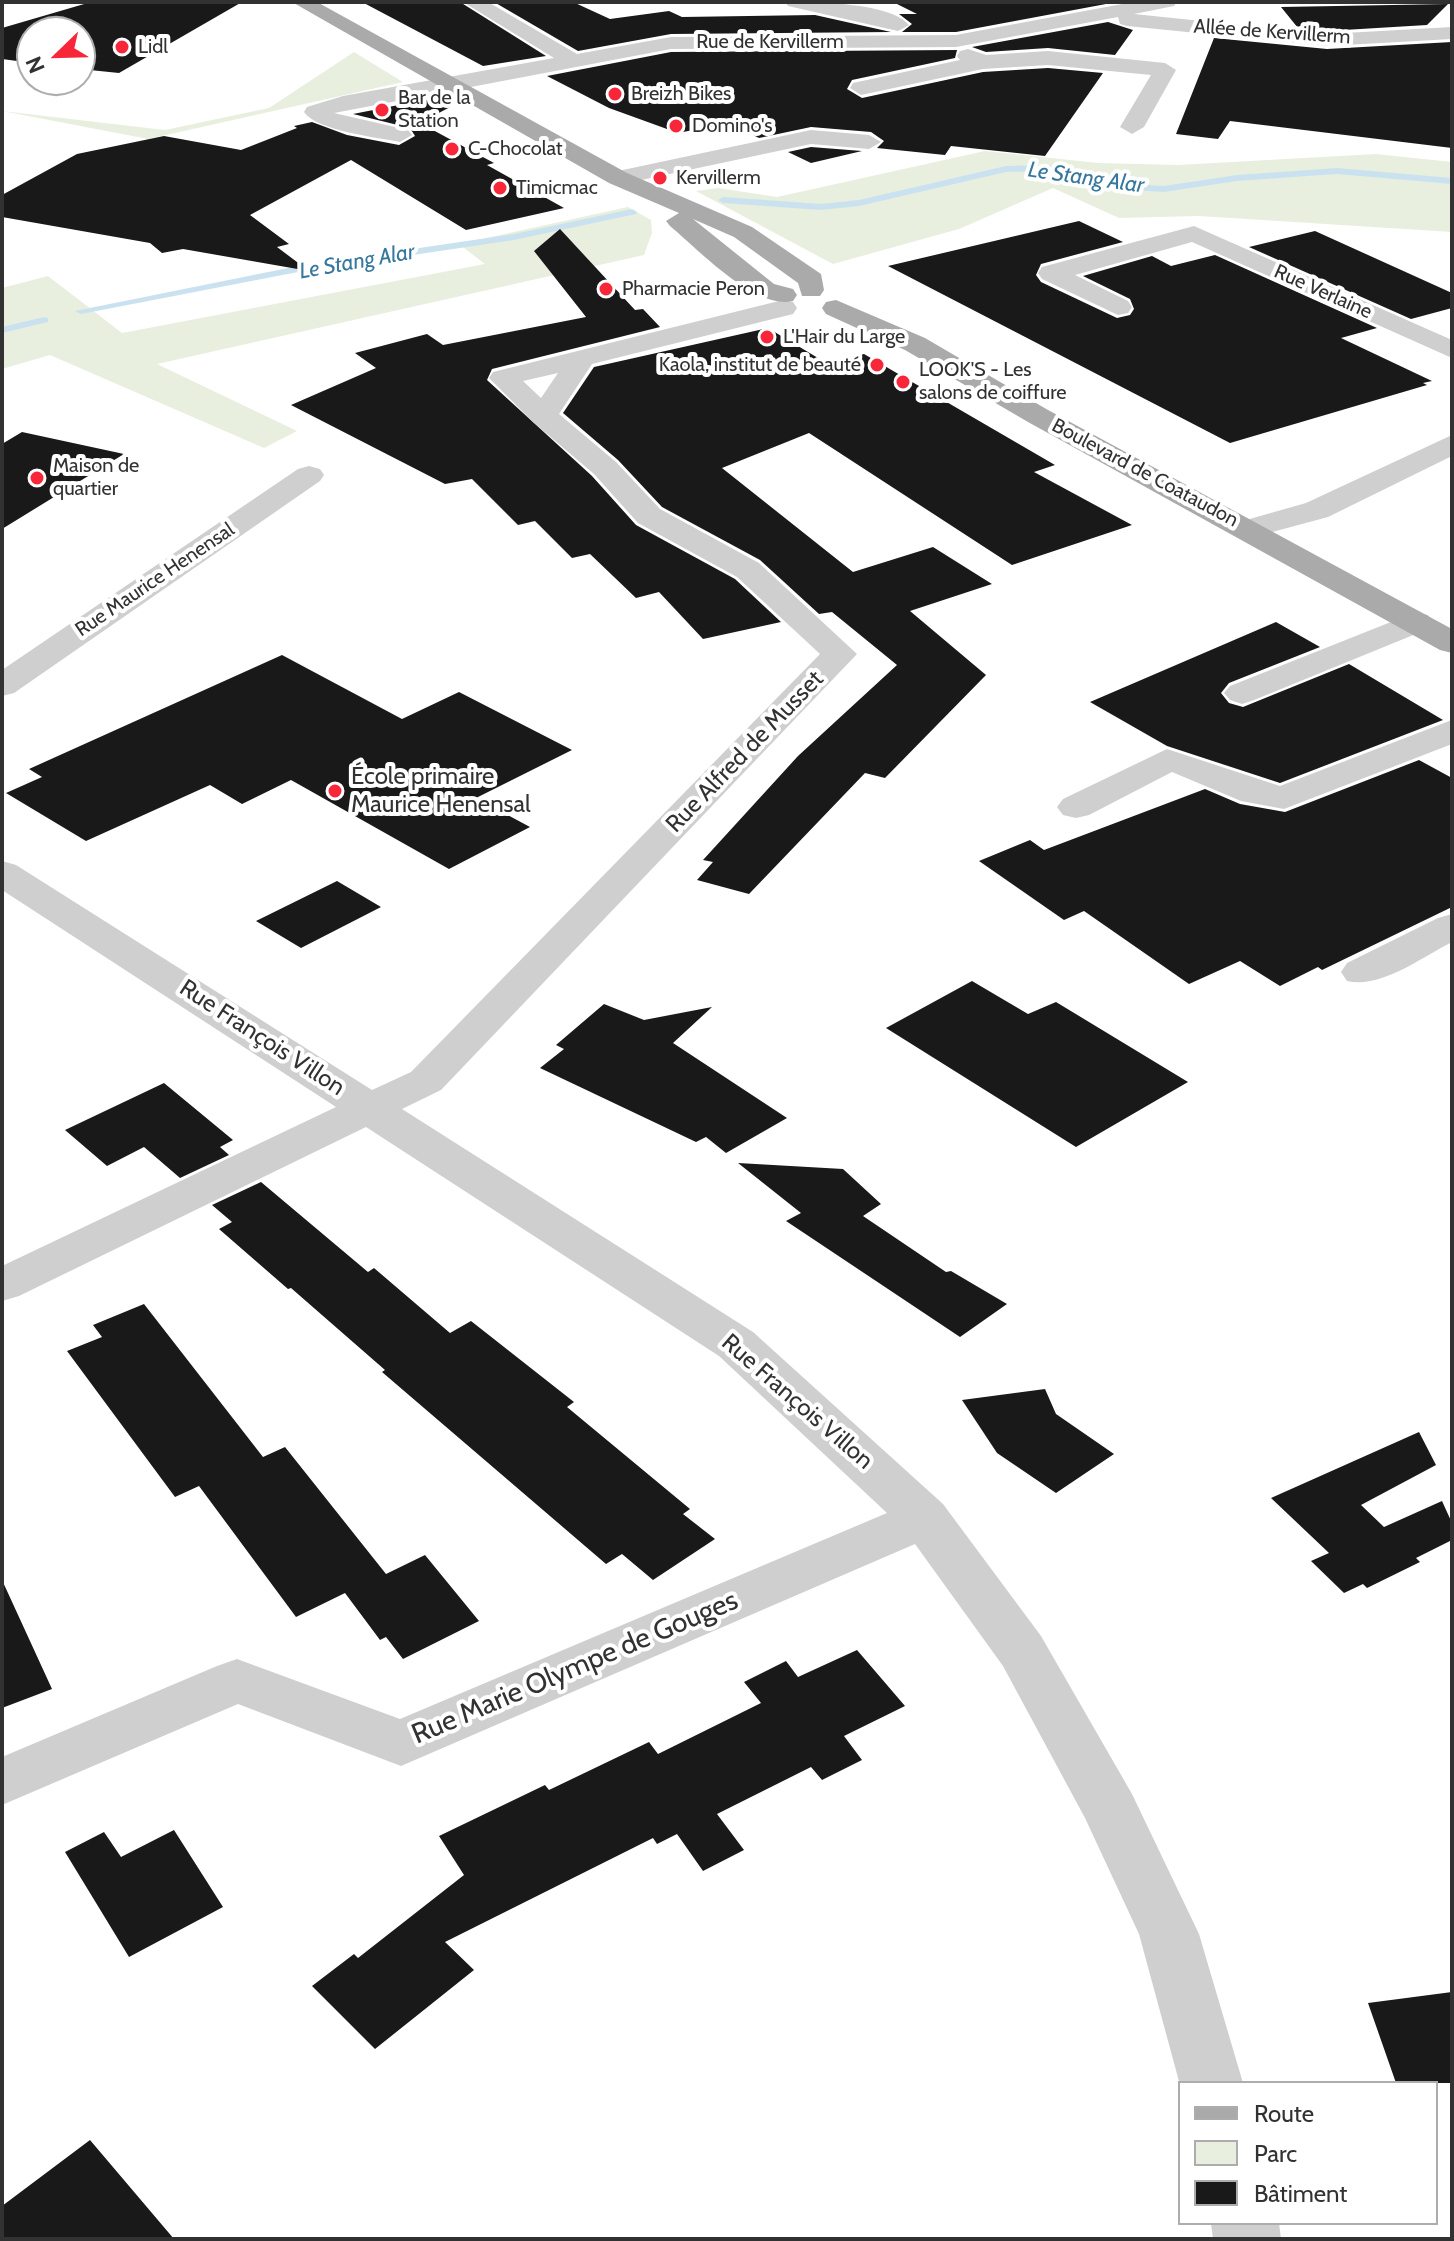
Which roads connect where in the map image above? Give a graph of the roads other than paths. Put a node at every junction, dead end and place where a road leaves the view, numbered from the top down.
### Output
1 (302, 2) edge
2 (473, 2) edge
3 (795, 2) edge
4 (1167, 2) edge
5 (1093, 15) junction
6 (1452, 33) edge
7 (930, 40) junction
8 (571, 59) junction
9 (983, 62) junction
10 (448, 83) junction
11 (861, 88) dead end
12 (406, 91) junction
13 (440, 108) dead end
14 (1132, 127) dead end
15 (400, 135) dead end
16 (869, 142) dead end
17 (618, 178) junction
18 (793, 297) junction
19 (1118, 307) dead end
20 (1452, 350) edge
21 (582, 358) junction
22 (543, 416) junction
23 (1452, 444) edge
24 (309, 475) dead end
25 (1250, 529) junction
26 (1416, 622) junction
27 (1452, 643) edge
28 (2, 686) edge
29 (1242, 693) dead end
30 (1452, 731) edge
31 (1076, 807) dead end
32 (4, 876) edge
33 (1452, 926) edge
34 (1361, 972) dead end
35 (370, 1107) junction
36 (2, 1285) edge
37 (925, 1518) junction
38 (2, 1782) edge
39 (1210, 2081) edge

1 - 10 main road, Boulevard de Coataudon
2 - 8 street
3 - 7 street
4 - 5 street, Rue de Kervillerm
5 - 6 street, Allée de Kervillerm
5 - 7 street, Rue de Kervillerm
7 - 8 street, Rue de Kervillerm
7 - 9 street
8 - 10 street, Rue de Kervillerm
9 - 11 street
9 - 14 street
10 - 12 street, Rue de Kervillerm
10 - 17 main road, Boulevard de Coataudon
12 - 13 street
12 - 15 street, Rue de Kervillerm
16 - 17 street
17 - 18 main road, Boulevard de Coataudon
17 - 18 main road, Boulevard de Coataudon
18 - 21 street, Rue Alfred de Musset
18 - 25 main road, Boulevard de Coataudon
19 - 20 street, Rue Verlaine
21 - 22 street
21 - 22 street, Rue Alfred de Musset
22 - 35 street, Rue Alfred de Musset
23 - 25 street
24 - 28 street, Rue Maurice Henensal
25 - 26 main road, Boulevard de Coataudon
26 - 27 main road, Boulevard de Coataudon
26 - 29 street
30 - 31 street
32 - 35 street, Rue François Villon
33 - 34 street
35 - 36 street
35 - 37 street, Rue François Villon
37 - 38 street, Rue Marie Olympe de Gouges
37 - 39 street, Rue François Villon

